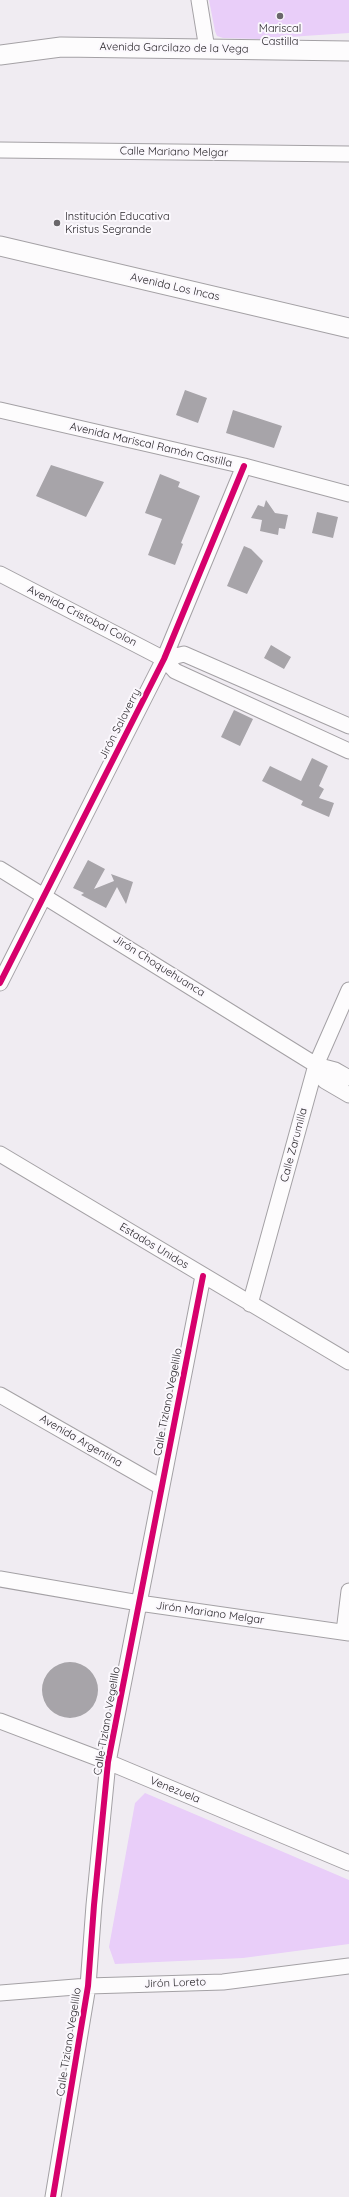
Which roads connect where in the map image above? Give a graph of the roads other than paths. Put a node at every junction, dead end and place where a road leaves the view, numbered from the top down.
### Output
1 (199, 0) edge
2 (207, 49) junction
3 (349, 51) edge
4 (0, 55) edge
5 (0, 150) edge
6 (349, 154) edge
7 (0, 246) edge
8 (349, 328) edge
9 (0, 410) edge
10 (244, 466) junction
11 (349, 494) edge
12 (0, 574) edge
13 (164, 659) junction
14 (349, 726) edge
15 (349, 750) edge
16 (0, 868) edge
17 (45, 895) junction
18 (0, 983) edge
19 (349, 990) edge
20 (316, 1065) junction
21 (349, 1078) edge
22 (349, 1095) edge
23 (0, 1154) edge
24 (203, 1276) junction
25 (250, 1304) junction
26 (349, 1362) edge
27 (0, 1395) edge
28 (161, 1487) junction
29 (0, 1579) edge
30 (349, 1592) edge
31 (139, 1603) junction
32 (346, 1633) edge
33 (0, 1721) edge
34 (108, 1762) junction
35 (349, 1863) edge
36 (349, 1966) edge
37 (88, 1986) junction
38 (0, 1992) edge
39 (53, 2197) edge

1 - 2 street
2 - 3 street, Avenida Garcilazo de la Vega
2 - 4 street, Avenida Garcilazo de la Vega
5 - 6 street, Calle Mariano Melgar
7 - 8 street, Avenida Los Incas
9 - 10 street, Avenida Mariscal Ramón Castilla
10 - 11 street, Avenida Mariscal Ramón Castilla
10 - 13 street, Jirón Salaverry
12 - 13 street, Avenida Cristobal Colon
13 - 14 street
13 - 15 street, Avenida Cristobal Colon
13 - 17 street, Jirón Salaverry
16 - 17 street, Jirón Choquehuanca
17 - 18 street, Jirón Salaverry
17 - 20 street, Jirón Choquehuanca
19 - 20 street, Calle Zarumilla
20 - 21 street, Jirón Choquehuanca
20 - 22 street, Jirón Choquehuanca
20 - 25 street, Calle Zarumilla
23 - 24 street, Estados Unidos
24 - 25 street, Estados Unidos
24 - 28 street, Calle Tiziano Vegelillo
25 - 26 street, Estados Unidos
27 - 28 street, Avenida Argentina
28 - 31 street, Calle Tiziano Vegelillo
29 - 31 street, Jirón Mariano Melgar
30 - 32 street
31 - 32 street, Jirón Mariano Melgar
31 - 34 street, Calle Tiziano Vegelillo
33 - 34 street, Venezuela
34 - 35 street, Venezuela
34 - 37 street, Calle Tiziano Vegelillo
36 - 37 street, Jirón Loreto
37 - 38 street, Jirón Loreto
37 - 39 street, Calle Tiziano Vegelillo

